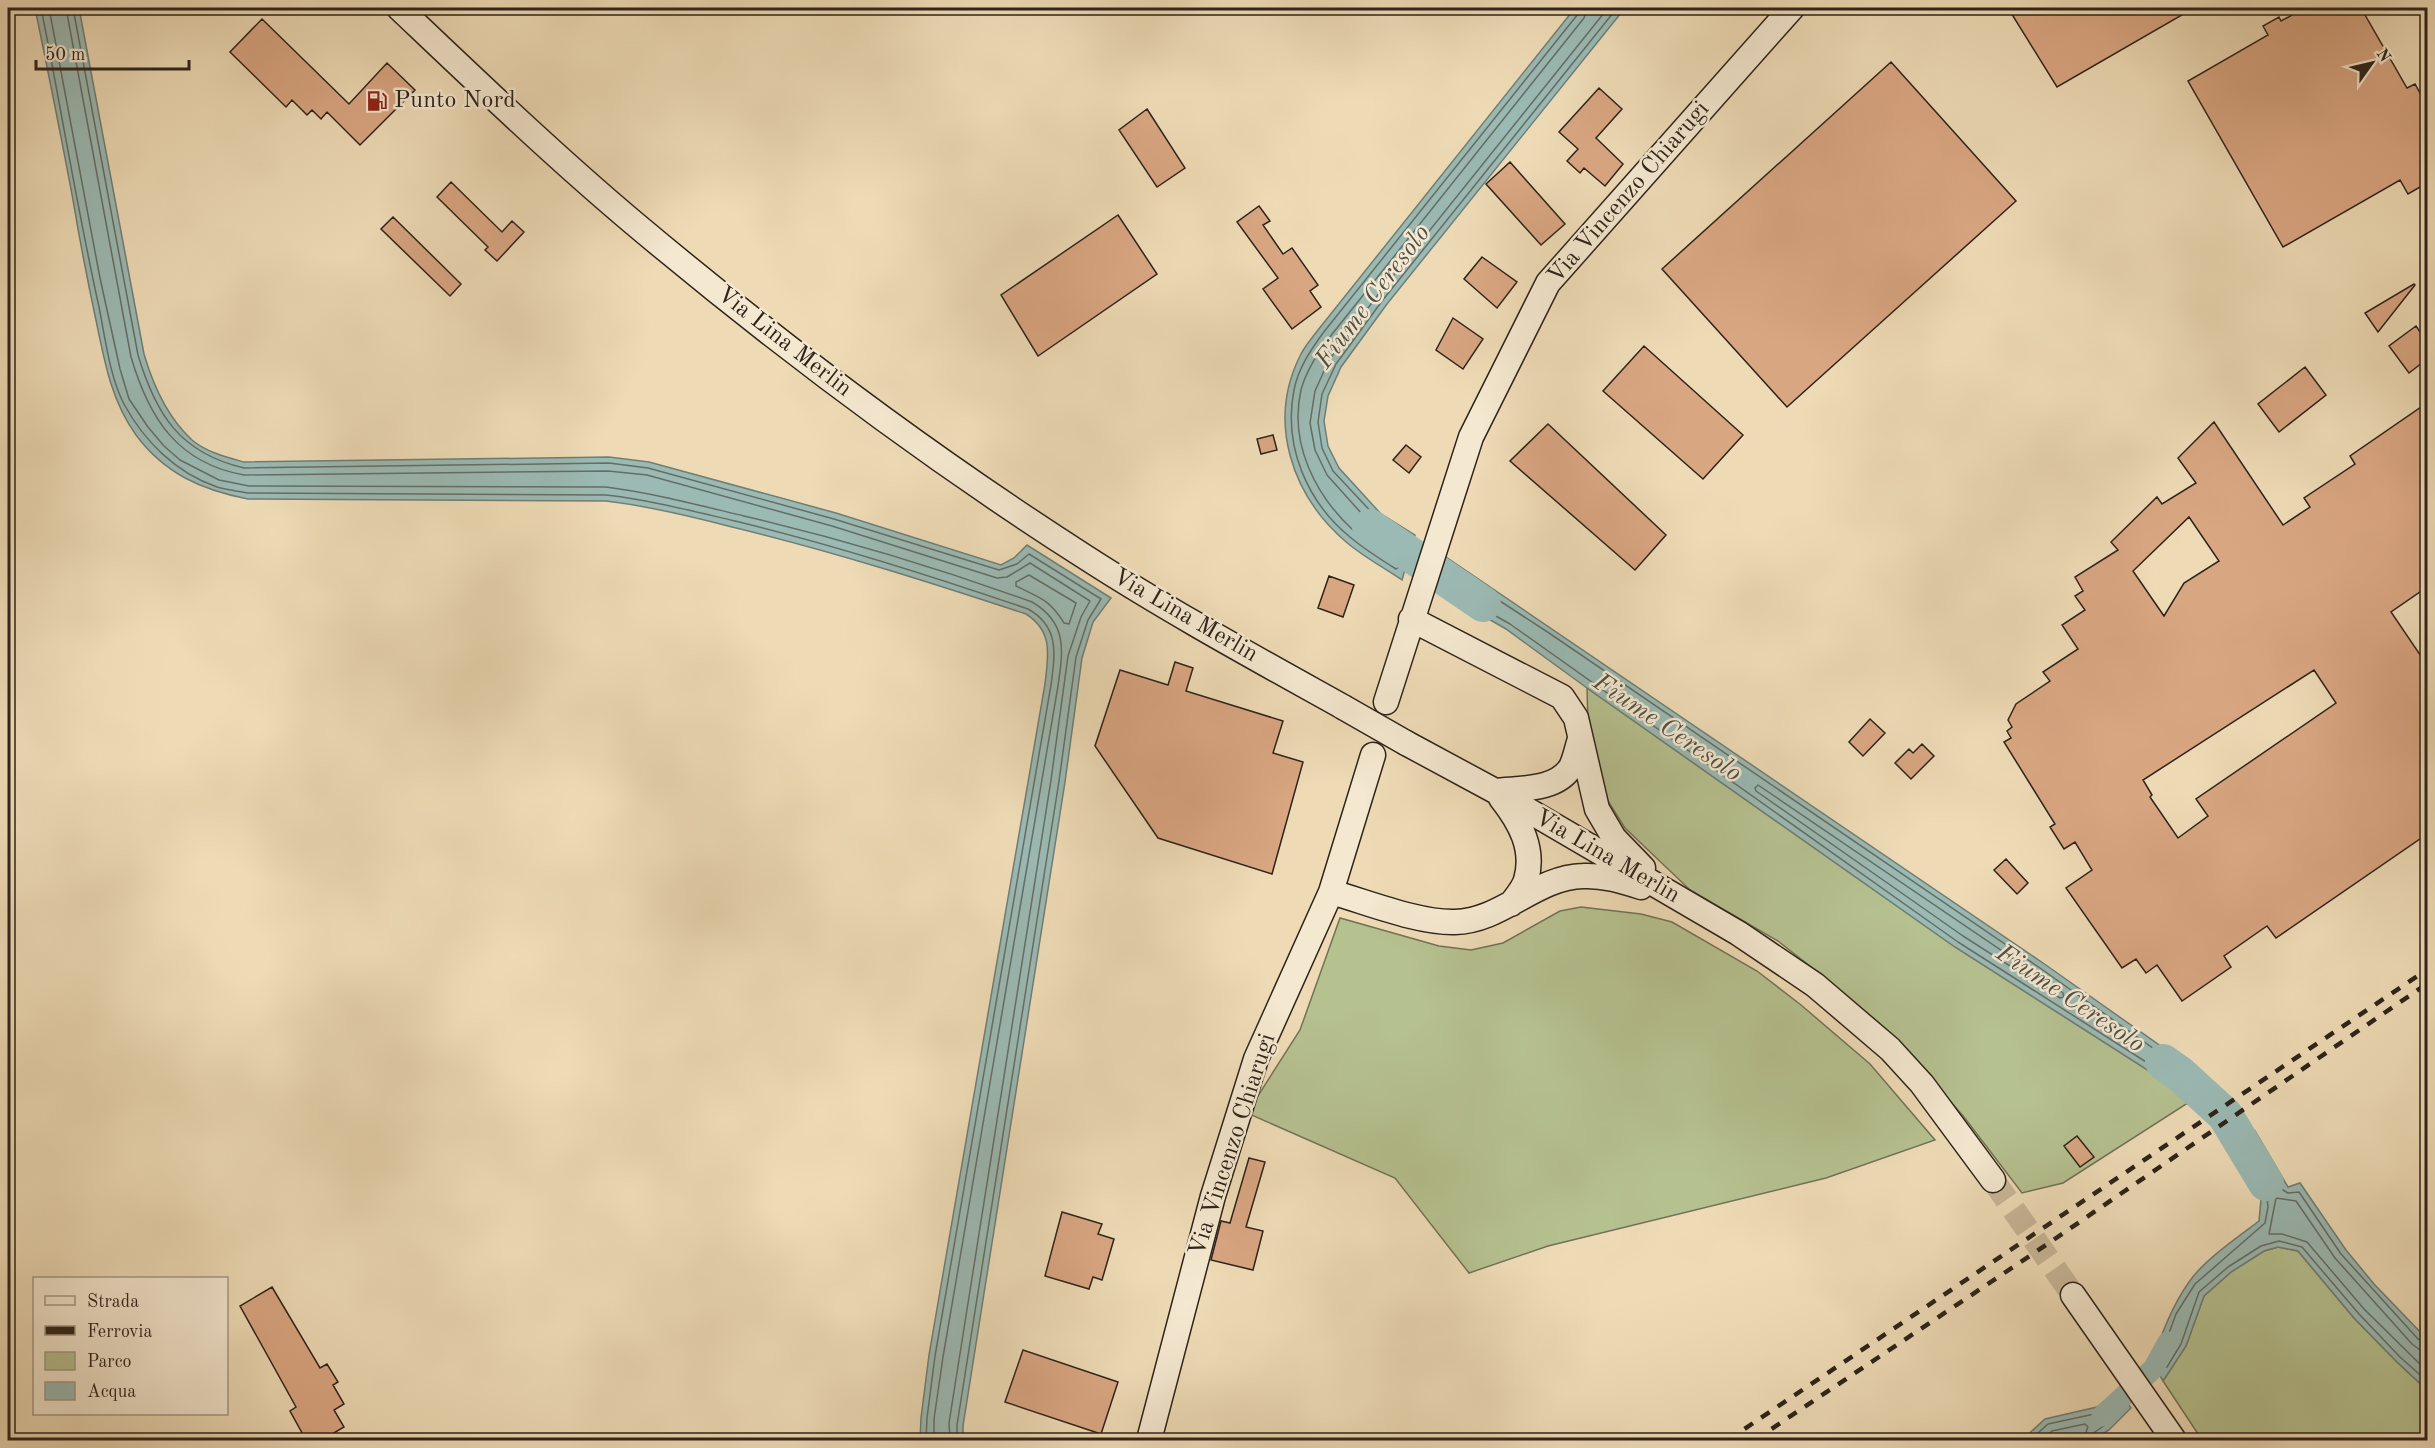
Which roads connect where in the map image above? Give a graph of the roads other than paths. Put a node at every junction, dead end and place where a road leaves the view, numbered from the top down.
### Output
1 (399, 8) edge
2 (1792, 8) edge
3 (1411, 619) junction
4 (1386, 702) dead end
5 (1580, 739) junction
6 (1373, 755) dead end
7 (1495, 791) junction
8 (1331, 892) junction
9 (1679, 899) junction
10 (1511, 904) junction
11 (1993, 1180) tunnel mouth
12 (2073, 1295) tunnel mouth
13 (1149, 1440) edge
14 (2174, 1440) edge

1 - 7 main road, Via Lina Merlin, bridge
2 - 3 main road, Via Vincenzo Chiarugi
3 - 4 main road, Via Vincenzo Chiarugi
3 - 5 main road
5 - 7 main road
5 - 9 main road
6 - 8 main road, Via Vincenzo Chiarugi
7 - 9 main road, Via Lina Merlin
7 - 10 main road
8 - 10 main road
8 - 13 main road, Via Vincenzo Chiarugi
9 - 10 main road
9 - 11 main road, Via Lina Merlin
12 - 14 main road

